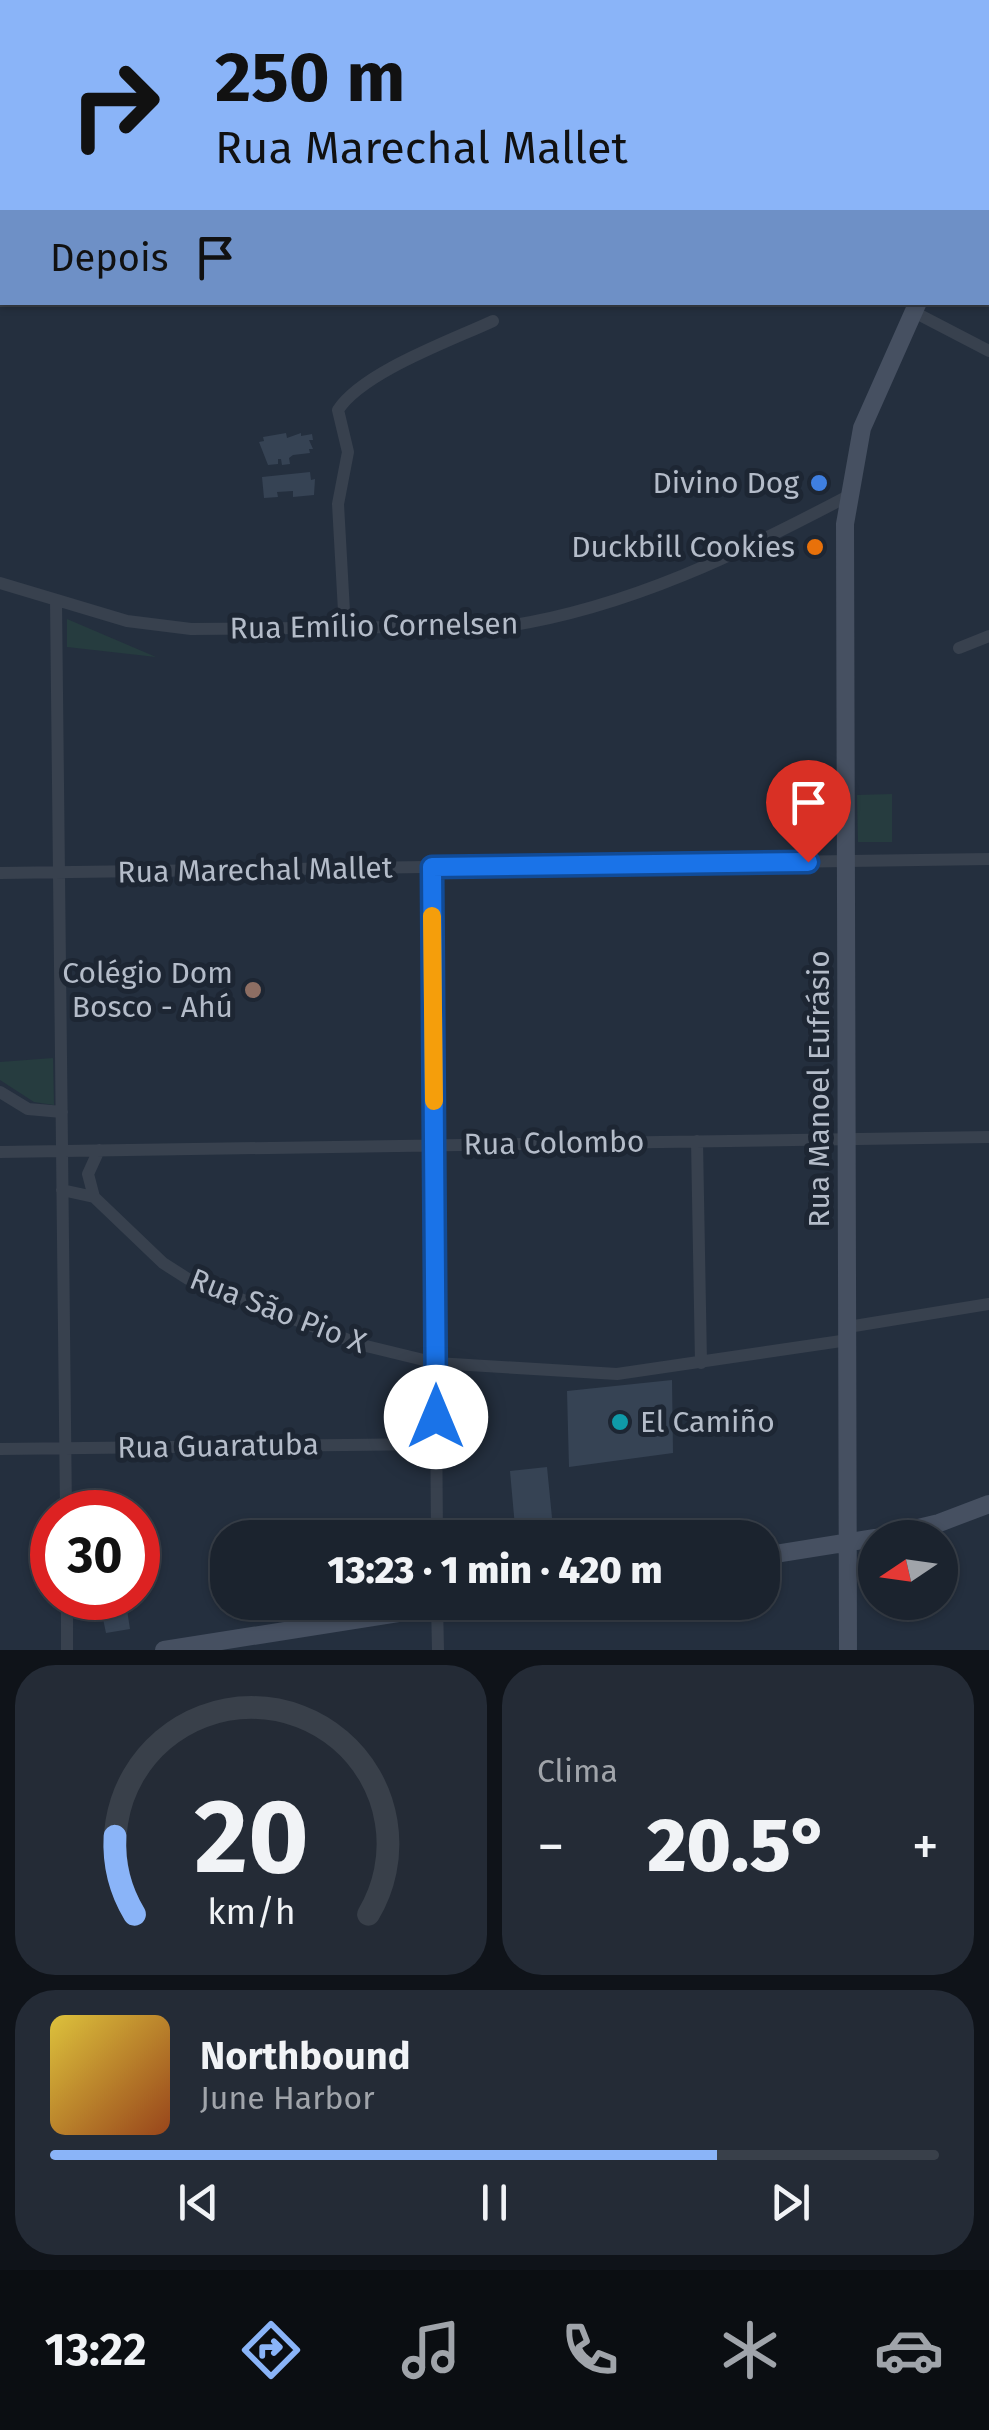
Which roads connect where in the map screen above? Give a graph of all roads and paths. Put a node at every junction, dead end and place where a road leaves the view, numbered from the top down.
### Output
1 (916, 307) edge
2 (493, 321) dead end
3 (989, 351) edge
4 (848, 496) junction
5 (0, 582) edge
6 (56, 600) junction
7 (345, 629) junction
8 (989, 636) edge
9 (958, 648) dead end
10 (989, 859) edge
11 (846, 861) junction
12 (432, 867) junction
13 (59, 872) junction
14 (0, 873) edge
15 (0, 1092) edge
16 (62, 1112) junction
17 (989, 1137) edge
18 (847, 1139) junction
19 (697, 1141) junction
20 (434, 1145) junction
21 (99, 1150) junction
22 (62, 1151) junction
23 (0, 1152) edge
24 (62, 1190) junction
25 (94, 1198) junction
26 (989, 1304) edge
27 (848, 1334) junction
28 (436, 1363) junction
29 (701, 1363) junction
30 (436, 1444) junction
31 (65, 1448) junction
32 (0, 1449) edge
33 (66, 1490) edge
34 (989, 1504) edge
35 (437, 1520) edge
36 (944, 1520) edge
37 (858, 1541) edge
38 (847, 1543) junction
39 (780, 1553) edge
40 (67, 1620) edge
41 (347, 1620) edge
42 (438, 1620) edge
43 (67, 1650) edge
44 (164, 1650) edge
45 (438, 1650) edge
46 (848, 1650) edge

1 - 3 street
1 - 4 street, Rua Manoel Eufrásio
2 - 7 street
4 - 7 street, Rua Emílio Cornelsen
4 - 11 street, Rua Manoel Eufrásio
5 - 6 street, Rua Emílio Cornelsen
6 - 7 street, Rua Emílio Cornelsen
6 - 13 street
8 - 9 street
10 - 11 street, Rua Marechal Mallet
11 - 12 street, Rua Marechal Mallet
11 - 18 street, Rua Manoel Eufrásio
12 - 13 street, Rua Marechal Mallet
12 - 20 street
13 - 14 street, Rua Marechal Mallet
13 - 16 street
15 - 16 street
16 - 22 street
17 - 18 street, Rua Colombo
18 - 19 street, Rua Colombo
18 - 27 street, Rua Manoel Eufrásio
19 - 20 street, Rua Colombo
19 - 29 street
20 - 21 street, Rua Colombo
20 - 28 street
21 - 22 street, Rua Colombo
21 - 25 street
22 - 23 street, Rua Colombo
22 - 24 street
24 - 25 street, Rua São Pio X
24 - 31 street
25 - 28 street, Rua São Pio X
26 - 27 street, Rua São Pio X
27 - 29 street, Rua São Pio X
27 - 38 street, Rua Manoel Eufrásio
28 - 29 street, Rua São Pio X
28 - 30 street
30 - 31 street, Rua Guaratuba
30 - 35 street
31 - 32 street, Rua Guaratuba
31 - 33 street
34 - 36 street
37 - 38 street
38 - 39 street
38 - 46 street, Rua Manoel Eufrásio
40 - 43 street
41 - 44 street
42 - 45 street

